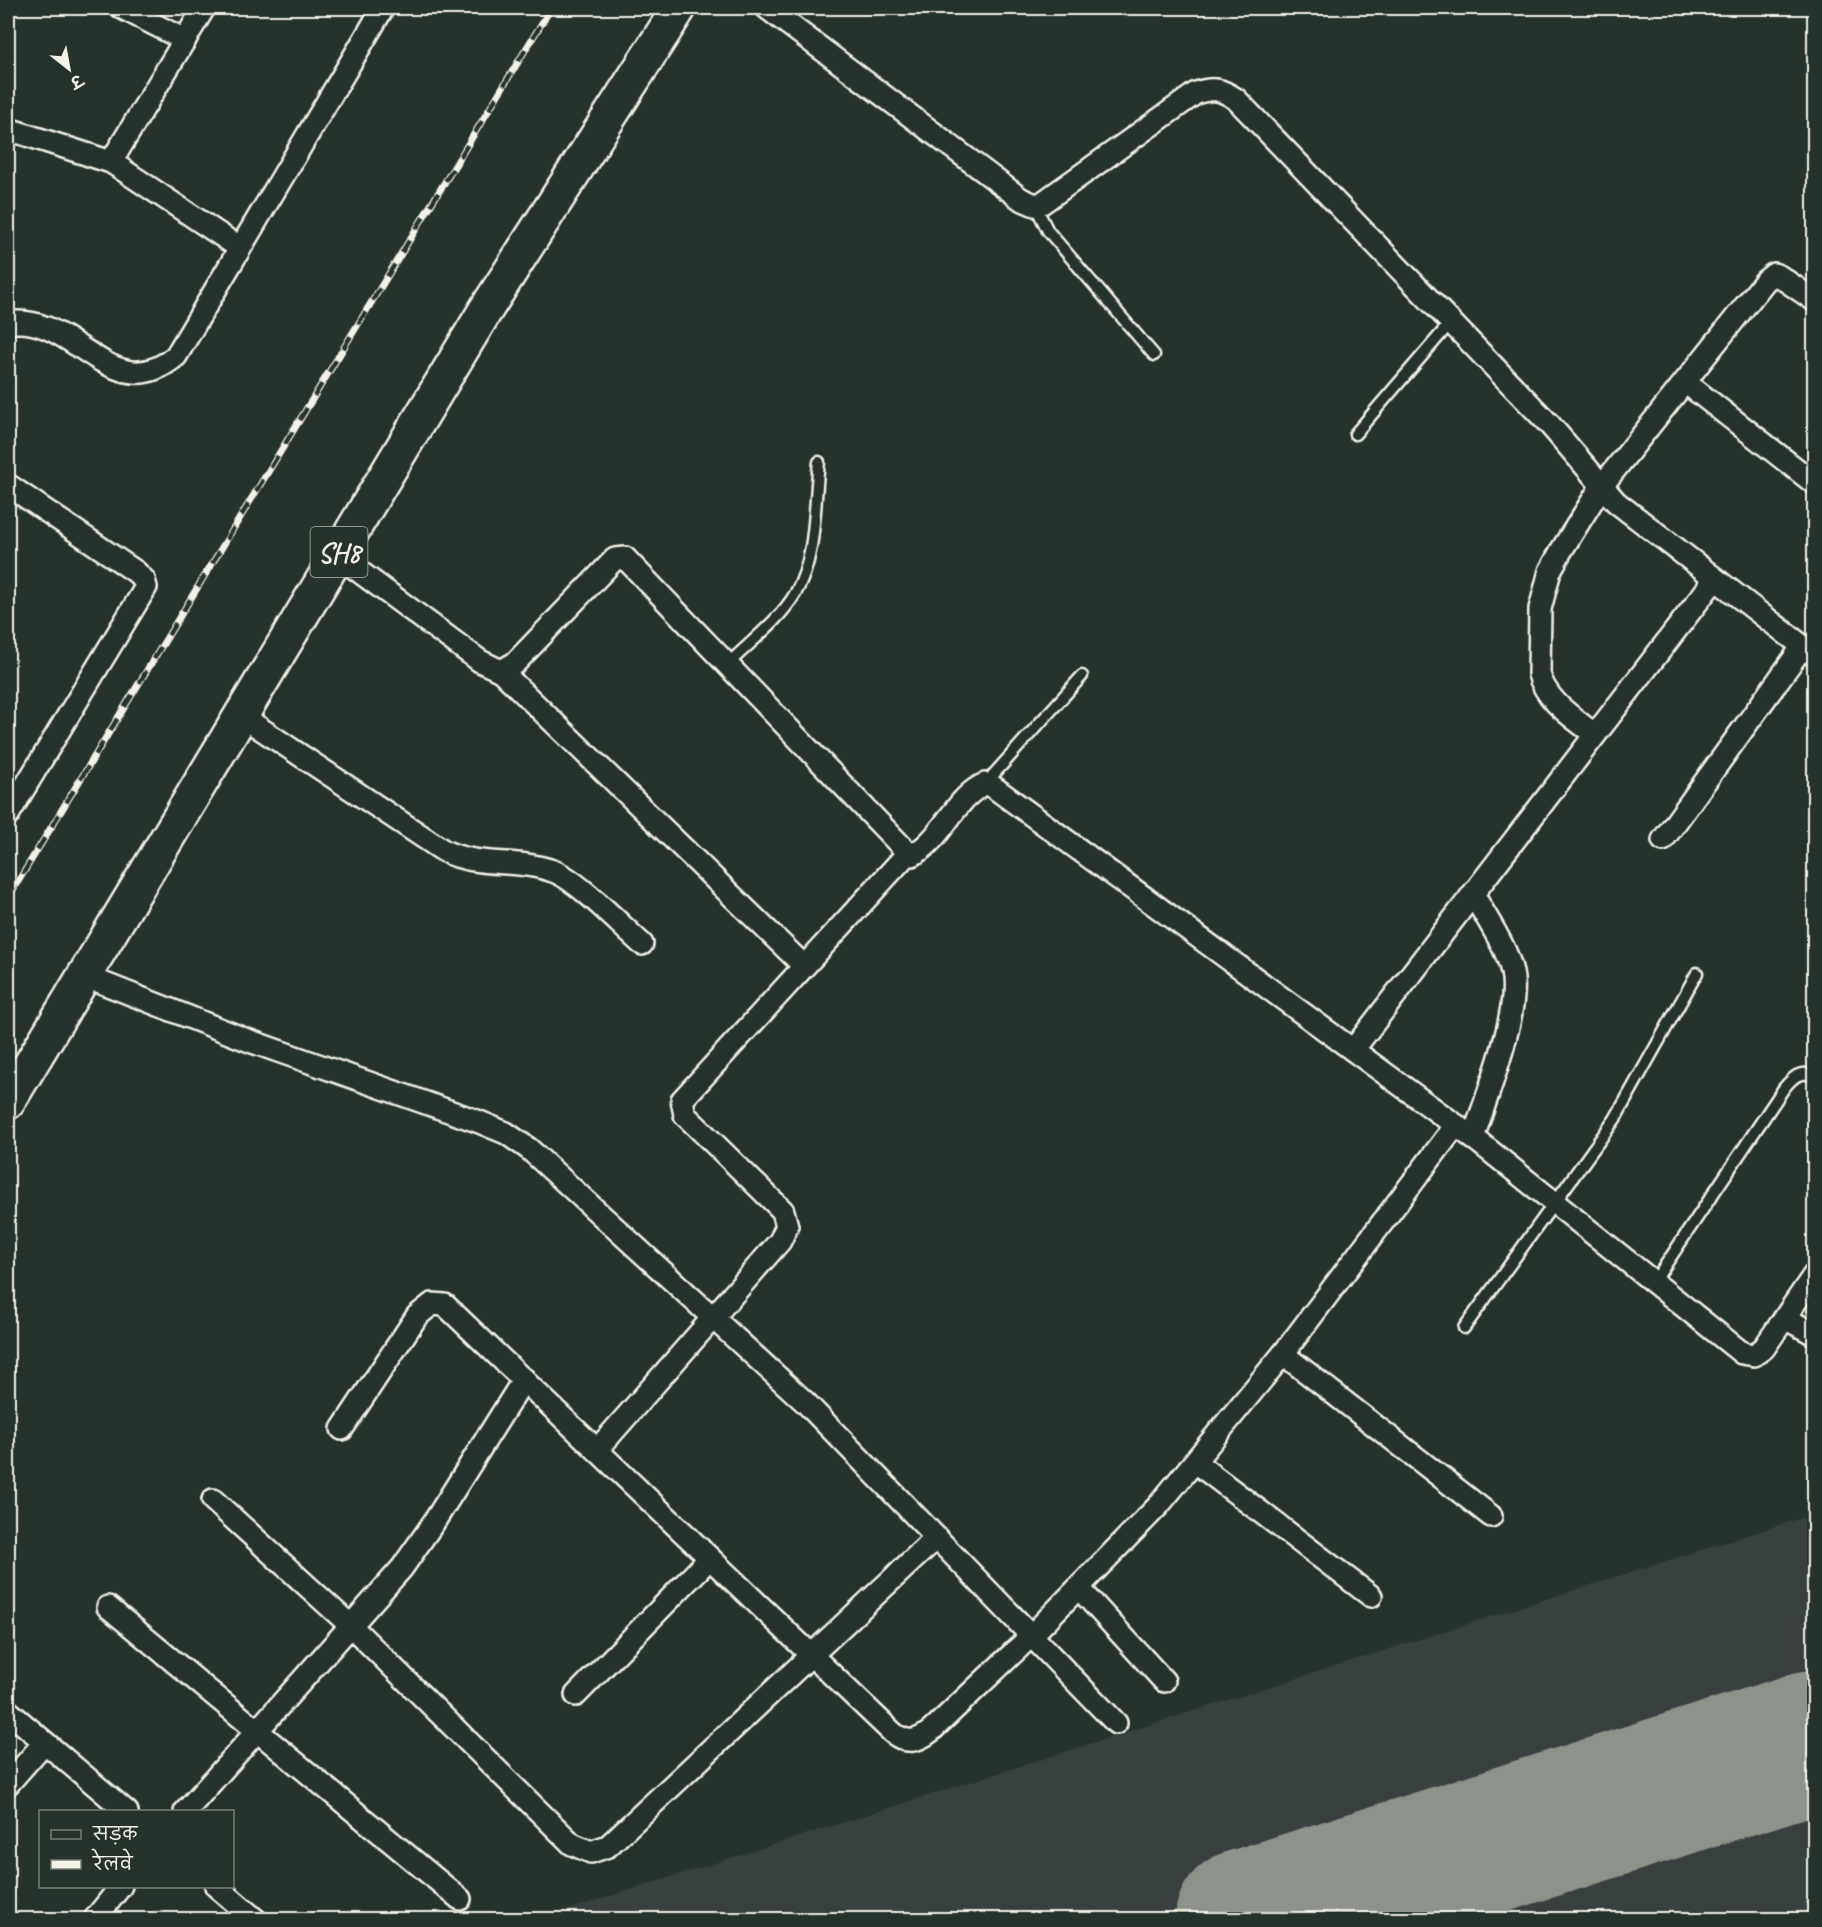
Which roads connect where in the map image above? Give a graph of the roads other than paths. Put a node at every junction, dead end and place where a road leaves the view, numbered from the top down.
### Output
1 (122, 8) edge
2 (204, 8) edge
3 (383, 8) edge
4 (679, 8) edge
5 (767, 8) edge
6 (185, 40) junction
7 (8, 129) edge
8 (111, 162) junction
9 (1035, 205) junction
10 (240, 248) junction
11 (1815, 300) edge
12 (1452, 321) junction
13 (8, 324) edge
14 (1154, 355) dead end
15 (1685, 382) junction
16 (1355, 434) dead end
17 (819, 462) dead end
18 (1815, 483) edge
19 (8, 484) edge
20 (1601, 487) junction
21 (337, 555) junction
22 (1715, 579) junction
23 (1809, 651) edge
24 (727, 665) junction
25 (501, 671) junction
26 (1082, 675) dead end
27 (240, 715) junction
28 (1595, 735) junction
29 (986, 784) junction
30 (8, 815) edge
31 (1663, 840) dead end
32 (908, 854) junction
33 (1473, 894) junction
34 (642, 944) dead end
35 (804, 966) junction
36 (1697, 973) dead end
37 (85, 976) junction
38 (1353, 1050) junction
39 (1815, 1076) edge
40 (8, 1102) edge
41 (1465, 1131) junction
42 (1555, 1202) junction
43 (1815, 1275) edge
44 (1654, 1282) junction
45 (713, 1317) junction
46 (1785, 1318) junction
47 (1464, 1328) dead end
48 (1815, 1334) edge
49 (1283, 1354) junction
50 (524, 1379) junction
51 (342, 1429) dead end
52 (597, 1450) junction
53 (1195, 1462) junction
54 (213, 1500) dead end
55 (1491, 1516) dead end
56 (936, 1538) junction
57 (710, 1558) junction
58 (1079, 1588) junction
59 (1371, 1596) dead end
60 (108, 1607) dead end
61 (351, 1626) junction
62 (1031, 1636) junction
63 (810, 1654) junction
64 (1164, 1681) dead end
65 (576, 1695) dead end
66 (8, 1711) edge
67 (1116, 1723) dead end
68 (256, 1732) junction
69 (44, 1743) junction
70 (8, 1784) edge
71 (125, 1810) edge
72 (187, 1810) edge
73 (120, 1888) edge
74 (217, 1888) edge
75 (460, 1899) dead end
76 (94, 1920) edge
77 (256, 1920) edge

1 - 6 street
2 - 6 street
3 - 10 street
4 - 21 main road, SH8
5 - 9 street
6 - 8 street
7 - 8 street
8 - 10 street
9 - 12 street
9 - 14 lane
10 - 13 street
11 - 15 street
12 - 16 lane
12 - 20 street
15 - 18 street
15 - 20 street
17 - 24 lane
19 - 30 street
20 - 22 street
20 - 28 street
21 - 25 street
21 - 27 main road, SH8
22 - 23 street
22 - 28 street
23 - 31 street
24 - 25 street
24 - 32 street
25 - 35 street
26 - 29 lane
27 - 34 street
27 - 37 main road, SH8
28 - 33 street
29 - 32 street
29 - 38 street
32 - 35 street
33 - 38 street
33 - 41 street
35 - 45 street
36 - 42 lane
37 - 40 main road, SH8
37 - 45 street
38 - 41 street
39 - 44 lane
41 - 42 street
41 - 49 street
42 - 44 street
42 - 47 lane
43 - 46 street
44 - 46 street
45 - 52 street
45 - 56 street
46 - 48 street
49 - 53 street
49 - 55 street
50 - 51 street
50 - 52 street
50 - 61 street
52 - 57 street
53 - 58 street
53 - 59 street
54 - 61 street
56 - 62 street
56 - 63 street
57 - 63 street
57 - 65 street
58 - 62 street
58 - 64 street
60 - 68 street
61 - 63 street
61 - 68 street
62 - 63 street
62 - 67 street
66 - 69 street
68 - 72 street
68 - 75 street
69 - 70 street
69 - 71 street
73 - 76 street
74 - 77 street

